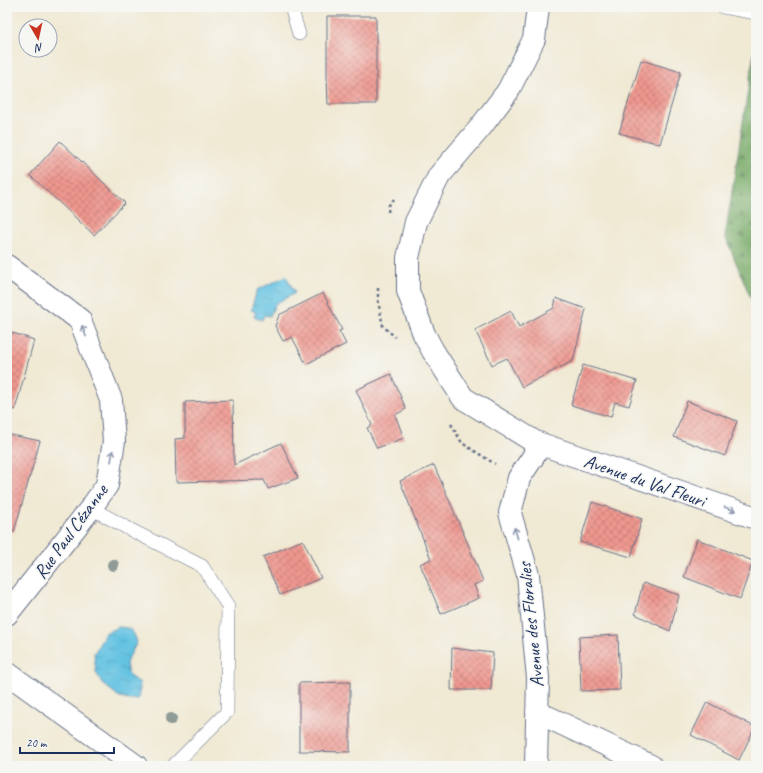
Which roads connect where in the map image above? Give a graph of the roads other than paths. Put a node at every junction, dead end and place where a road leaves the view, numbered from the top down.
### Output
1 (291, 7) edge
2 (538, 7) edge
3 (723, 7) edge
4 (756, 12) edge
5 (299, 34) dead end
6 (7, 266) edge
7 (535, 442) junction
8 (91, 508) junction
9 (756, 518) edge
10 (7, 614) edge
11 (7, 673) edge
12 (537, 712) junction
13 (136, 766) edge
14 (173, 766) edge
15 (536, 766) edge
16 (651, 766) edge

1 - 5 lane
2 - 7 street
3 - 4 lane
8 -> 6 street, Rue Paul Cézanne
7 -> 9 street, Avenue du Val Fleuri
12 -> 7 street, Avenue des Floralies
8 - 10 street, Rue Paul Cézanne
8 - 14 lane
11 - 13 street
12 - 15 street, Avenue des Floralies
12 - 16 street

